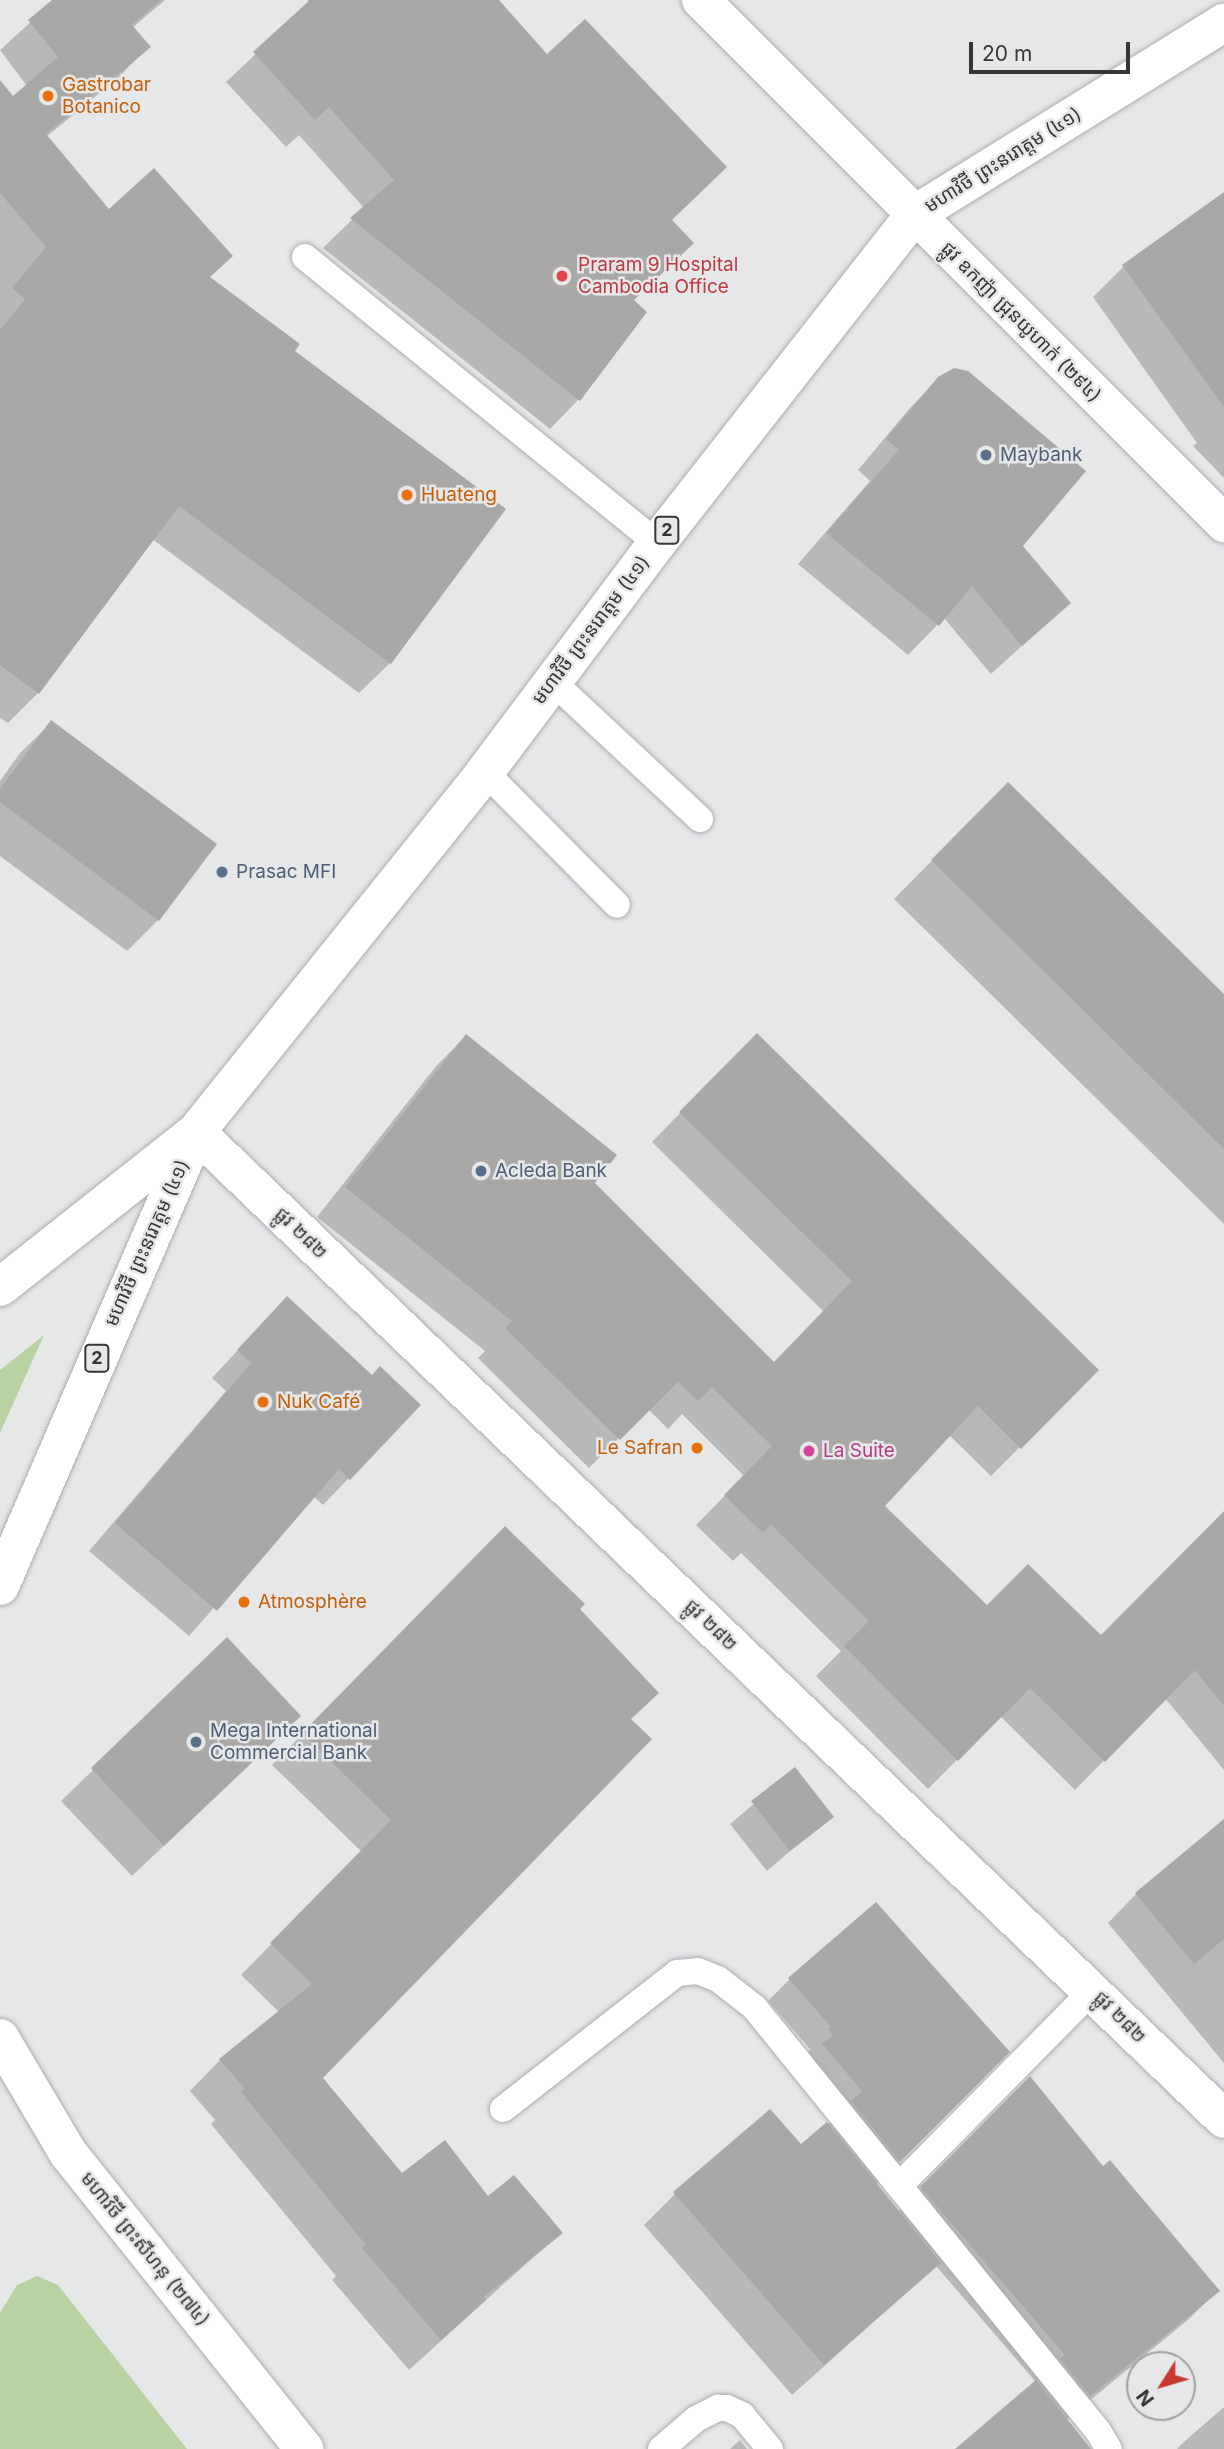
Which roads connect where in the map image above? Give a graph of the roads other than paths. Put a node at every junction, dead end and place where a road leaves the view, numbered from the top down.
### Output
1 (701, 0) edge
2 (1224, 23) edge
3 (914, 215) junction
4 (305, 257) dead end
5 (1224, 523) edge
6 (657, 543) junction
7 (553, 682) junction
8 (485, 772) junction
9 (700, 819) dead end
10 (617, 905) dead end
11 (196, 1132) junction
12 (0, 1287) edge
13 (0, 1586) edge
14 (1093, 1990) junction
15 (0, 2038) edge
16 (503, 2109) dead end
17 (1224, 2119) edge
18 (899, 2186) junction
19 (304, 2449) edge
20 (661, 2449) edge
21 (770, 2449) edge
22 (1108, 2449) edge

1 - 3 main road, ផ្លូវ ឧកញ៉ា ជ្រុនយូហាក់ (២៩៤)
2 - 3 main road, មហាវិថី ព្រះនរោត្តម (៤១) / 2
3 - 5 main road, ផ្លូវ ឧកញ៉ា ជ្រុនយូហាក់ (២៩៤)
3 - 6 main road, មហាវិថី ព្រះនរោត្តម (៤១) / 2
4 - 6 lane
6 - 7 main road, មហាវិថី ព្រះនរោត្តម (៤១) / 2
7 - 8 main road, មហាវិថី ព្រះនរោត្តម (៤១) / 2
7 - 9 lane
8 - 10 lane
8 - 11 main road, មហាវិថី ព្រះនរោត្តម (៤១) / 2
11 - 12 main road, មហាវិថី ព្រះនរោត្តម (៤១) / 2
11 - 13 main road, មហាវិថី ព្រះនរោត្តម (៤១) / 2
11 - 14 main road, ផ្លូវ ២៨២
14 - 17 main road, ផ្លូវ ២៨២
14 - 18 lane
15 - 19 main road, មហាវិថី ព្រះសីហនុ (២៧៤)
16 - 18 lane
18 - 22 lane
20 - 21 lane

